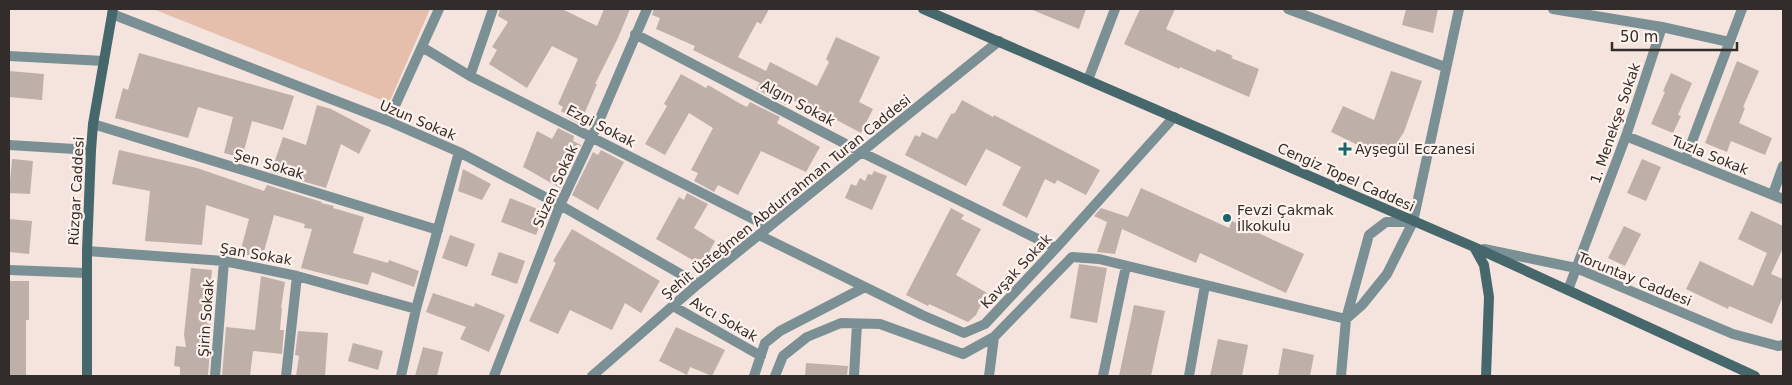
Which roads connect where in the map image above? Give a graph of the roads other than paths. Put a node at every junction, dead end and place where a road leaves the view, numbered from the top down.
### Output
1 (439, 9) edge
2 (493, 9) edge
3 (647, 9) edge
4 (925, 9) edge
5 (1115, 9) edge
6 (1288, 9) edge
7 (1459, 9) edge
8 (1553, 9) edge
9 (1742, 9) edge
10 (113, 12) edge
11 (1662, 27) junction
12 (635, 34) junction
13 (999, 41) junction
14 (1729, 42) junction
15 (422, 47) junction
16 (9, 56) edge
17 (104, 61) junction
18 (1445, 67) junction
19 (470, 76) junction
20 (1088, 80) junction
21 (1174, 117) junction
22 (388, 121) junction
23 (93, 124) junction
24 (1626, 136) junction
25 (592, 137) junction
26 (9, 145) edge
27 (91, 150) junction
28 (459, 152) junction
29 (861, 152) junction
30 (1685, 160) junction
31 (1783, 166) edge
32 (1773, 194) junction
33 (1783, 199) edge
34 (560, 205) junction
35 (1412, 222) junction
36 (769, 227) junction
37 (438, 230) junction
38 (759, 235) junction
39 (1474, 247) junction
40 (1056, 248) junction
41 (87, 251) junction
42 (224, 261) junction
43 (1126, 266) junction
44 (1576, 268) junction
45 (9, 270) edge
46 (87, 273) junction
47 (297, 276) junction
48 (698, 284) junction
49 (1205, 285) junction
50 (865, 287) junction
51 (1568, 290) junction
52 (673, 306) junction
53 (416, 309) junction
54 (1346, 319) junction
55 (857, 324) junction
56 (994, 336) junction
57 (1783, 345) edge
58 (761, 356) junction
59 (87, 376) edge
60 (215, 376) edge
61 (286, 376) edge
62 (401, 376) edge
63 (494, 376) edge
64 (592, 376) edge
65 (754, 376) edge
66 (775, 376) edge
67 (854, 376) edge
68 (989, 376) edge
69 (1103, 376) edge
70 (1189, 376) edge
71 (1341, 376) edge
72 (1486, 376) edge
73 (1755, 376) edge

1 - 15 street
2 - 19 street
3 - 12 street, Süzen Sokak
4 - 13 main road, Cengiz Topel Caddesi
5 - 20 street
6 - 18 street
7 - 18 street
8 - 11 street
9 - 14 street
10 - 17 main road, Rüzgar Caddesi
10 - 22 street, Uzun Sokak
11 - 14 street
11 - 24 street, 1. Menekşe Sokak
12 - 25 street, Süzen Sokak
12 - 29 street, Algın Sokak
13 - 20 main road, Cengiz Topel Caddesi
13 - 29 street, Şehit Üsteğmen Abdurrahman Turan Caddesi
14 - 30 street
15 - 19 street, Ezgi Sokak
15 - 22 street
16 - 17 street
17 - 23 main road, Rüzgar Caddesi
18 - 35 street
19 - 25 street, Ezgi Sokak
20 - 21 main road, Cengiz Topel Caddesi
21 - 35 main road, Cengiz Topel Caddesi
21 - 40 street, Kavşak Sokak
22 - 28 street, Uzun Sokak
23 - 27 main road, Rüzgar Caddesi
23 - 37 street, Şen Sokak
24 - 30 street, Tuzla Sokak
24 - 44 street, 1. Menekşe Sokak
25 - 34 street, Süzen Sokak
25 - 36 street, Ezgi Sokak
26 - 27 street
27 - 41 main road, Rüzgar Caddesi
28 - 34 street, Uzun Sokak
28 - 37 street
29 - 36 street, Şehit Üsteğmen Abdurrahman Turan Caddesi
29 - 40 street, Algın Sokak
30 - 32 street, Tuzla Sokak
31 - 32 street
32 - 33 street, Tuzla Sokak
34 - 48 street, Uzun Sokak
34 - 63 street, Süzen Sokak
35 - 39 main road, Cengiz Topel Caddesi
35 - 54 street
35 - 54 street
36 - 38 street, Şehit Üsteğmen Abdurrahman Turan Caddesi
37 - 53 street
38 - 48 street, Şehit Üsteğmen Abdurrahman Turan Caddesi
38 - 50 street, Kavşak Sokak
39 - 44 street, Toruntay Caddesi
39 - 51 main road, Cengiz Topel Caddesi
39 - 72 main road
40 - 50 street, Kavşak Sokak
41 - 42 street, Şan Sokak
41 - 46 main road, Rüzgar Caddesi
42 - 47 street, Şan Sokak
42 - 60 street, Şirin Sokak
43 - 49 street
43 - 56 street
43 - 69 street
44 - 51 street, 1. Menekşe Sokak
44 - 57 street, Toruntay Caddesi
45 - 46 street
46 - 59 main road, Rüzgar Caddesi
47 - 53 street, Şan Sokak
47 - 61 street
48 - 52 street, Şehit Üsteğmen Abdurrahman Turan Caddesi
49 - 54 street
49 - 70 street
50 - 58 street
51 - 73 main road, Cengiz Topel Caddesi
52 - 58 street, Avcı Sokak
52 - 64 street, Şehit Üsteğmen Abdurrahman Turan Caddesi
53 - 62 street
54 - 71 street
55 - 56 street
55 - 66 street
55 - 67 street
56 - 68 street
58 - 65 street

